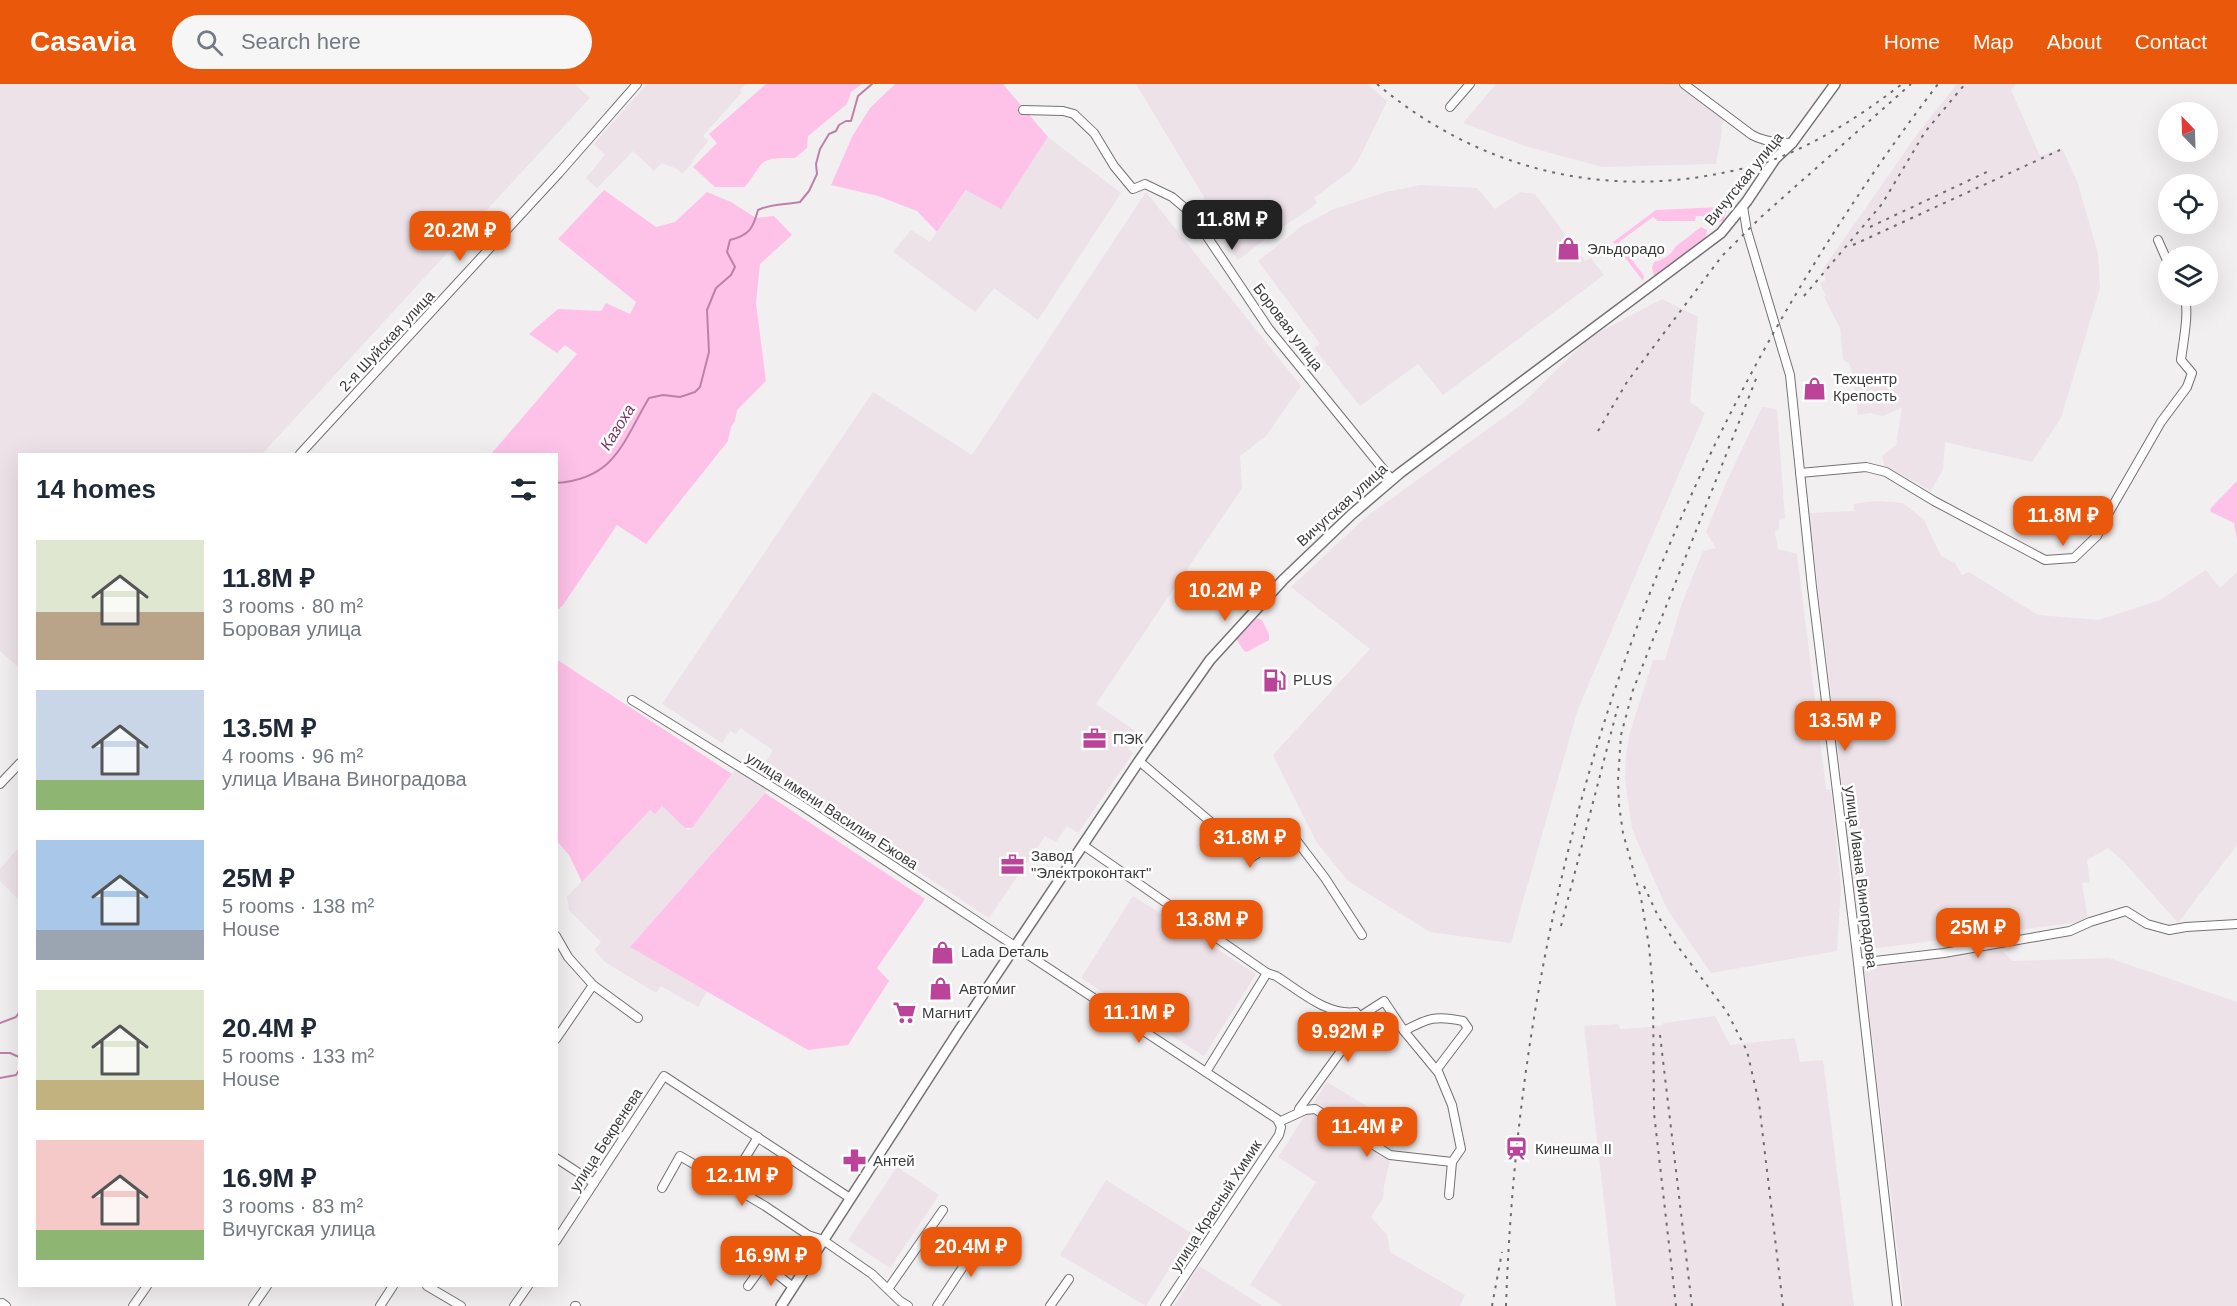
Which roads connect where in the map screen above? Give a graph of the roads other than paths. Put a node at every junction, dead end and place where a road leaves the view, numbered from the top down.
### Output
1 (637, 84) edge
2 (1470, 84) edge
3 (1684, 84) edge
4 (1835, 84) edge
5 (1450, 107) dead end
6 (1023, 110) dead end
7 (1792, 143) junction
8 (1743, 207) junction
9 (2158, 240) dead end
10 (2161, 246) edge
11 (2186, 306) edge
12 (301, 453) edge
13 (1800, 473) junction
14 (1392, 480) junction
15 (632, 700) dead end
16 (1139, 761) junction
17 (18, 765) edge
18 (0, 784) edge
19 (1083, 845) junction
20 (2237, 924) edge
21 (1362, 935) dead end
22 (558, 940) edge
23 (1015, 947) junction
24 (1858, 963) junction
25 (1267, 973) junction
26 (593, 985) junction
27 (1358, 1015) junction
28 (638, 1018) dead end
29 (1404, 1031) junction
30 (558, 1036) edge
31 (1437, 1071) junction
32 (1206, 1072) junction
33 (1299, 1109) dead end
34 (1278, 1120) junction
35 (758, 1137) junction
36 (558, 1159) edge
37 (1452, 1162) junction
38 (594, 1183) junction
39 (729, 1184) junction
40 (662, 1188) dead end
41 (1449, 1195) dead end
42 (850, 1198) junction
43 (943, 1210) dead end
44 (984, 1235) dead end
45 (558, 1238) edge
46 (823, 1240) junction
47 (1069, 1279) dead end
48 (748, 1286) dead end
49 (146, 1287) edge
50 (266, 1287) edge
51 (392, 1287) edge
52 (429, 1287) edge
53 (527, 1287) edge
54 (794, 1287) junction
55 (888, 1289) junction
56 (133, 1306) edge
57 (253, 1306) edge
58 (380, 1306) edge
59 (461, 1306) edge
60 (514, 1306) edge
61 (782, 1306) edge
62 (908, 1306) edge
63 (937, 1306) edge
64 (1050, 1306) edge
65 (1165, 1306) edge
66 (1897, 1306) edge

1 - 12 street, 2-я Шуйская улица
2 - 5 street
3 - 7 street
4 - 7 main road, Вичугская улица
6 - 14 street, Боровая улица
7 - 8 main road, Вичугская улица
8 - 13 street, улица Ивана Виноградова
8 - 14 main road, Вичугская улица
9 - 10 street
11 - 13 street
13 - 24 street, улица Ивана Виноградова
14 - 16 main road, Вичугская улица
15 - 23 street, улица имени Василия Ежова
16 - 19 main road, Вичугская улица
16 - 21 street
17 - 18 street
19 - 23 main road, Вичугская улица
19 - 25 street
20 - 24 street
22 - 26 street
23 - 32 street, улица имени Василия Ежова
23 - 42 main road, Вичугская улица
24 - 66 street, улица Ивана Виноградова
25 - 27 street
25 - 32 street
26 - 28 street
26 - 30 street
27 - 29 street
27 - 33 street
29 - 31 street
29 - 31 street
31 - 37 street
32 - 34 street, улица имени Василия Ежова
34 - 37 street
34 - 65 street, улица Красный Химик
35 - 38 street, улица Бекренева
35 - 39 street
35 - 42 street
36 - 38 street
37 - 41 street
38 - 45 street, улица Бекренева
39 - 40 street
39 - 46 street
42 - 46 main road, Вичугская улица
43 - 55 street
44 - 63 street
46 - 54 main road, Вичугская улица
46 - 55 street
47 - 64 street
48 - 54 street
49 - 56 street
50 - 57 street
51 - 58 street
52 - 59 street
53 - 60 street
54 - 61 main road, Вичугская улица
55 - 62 street

